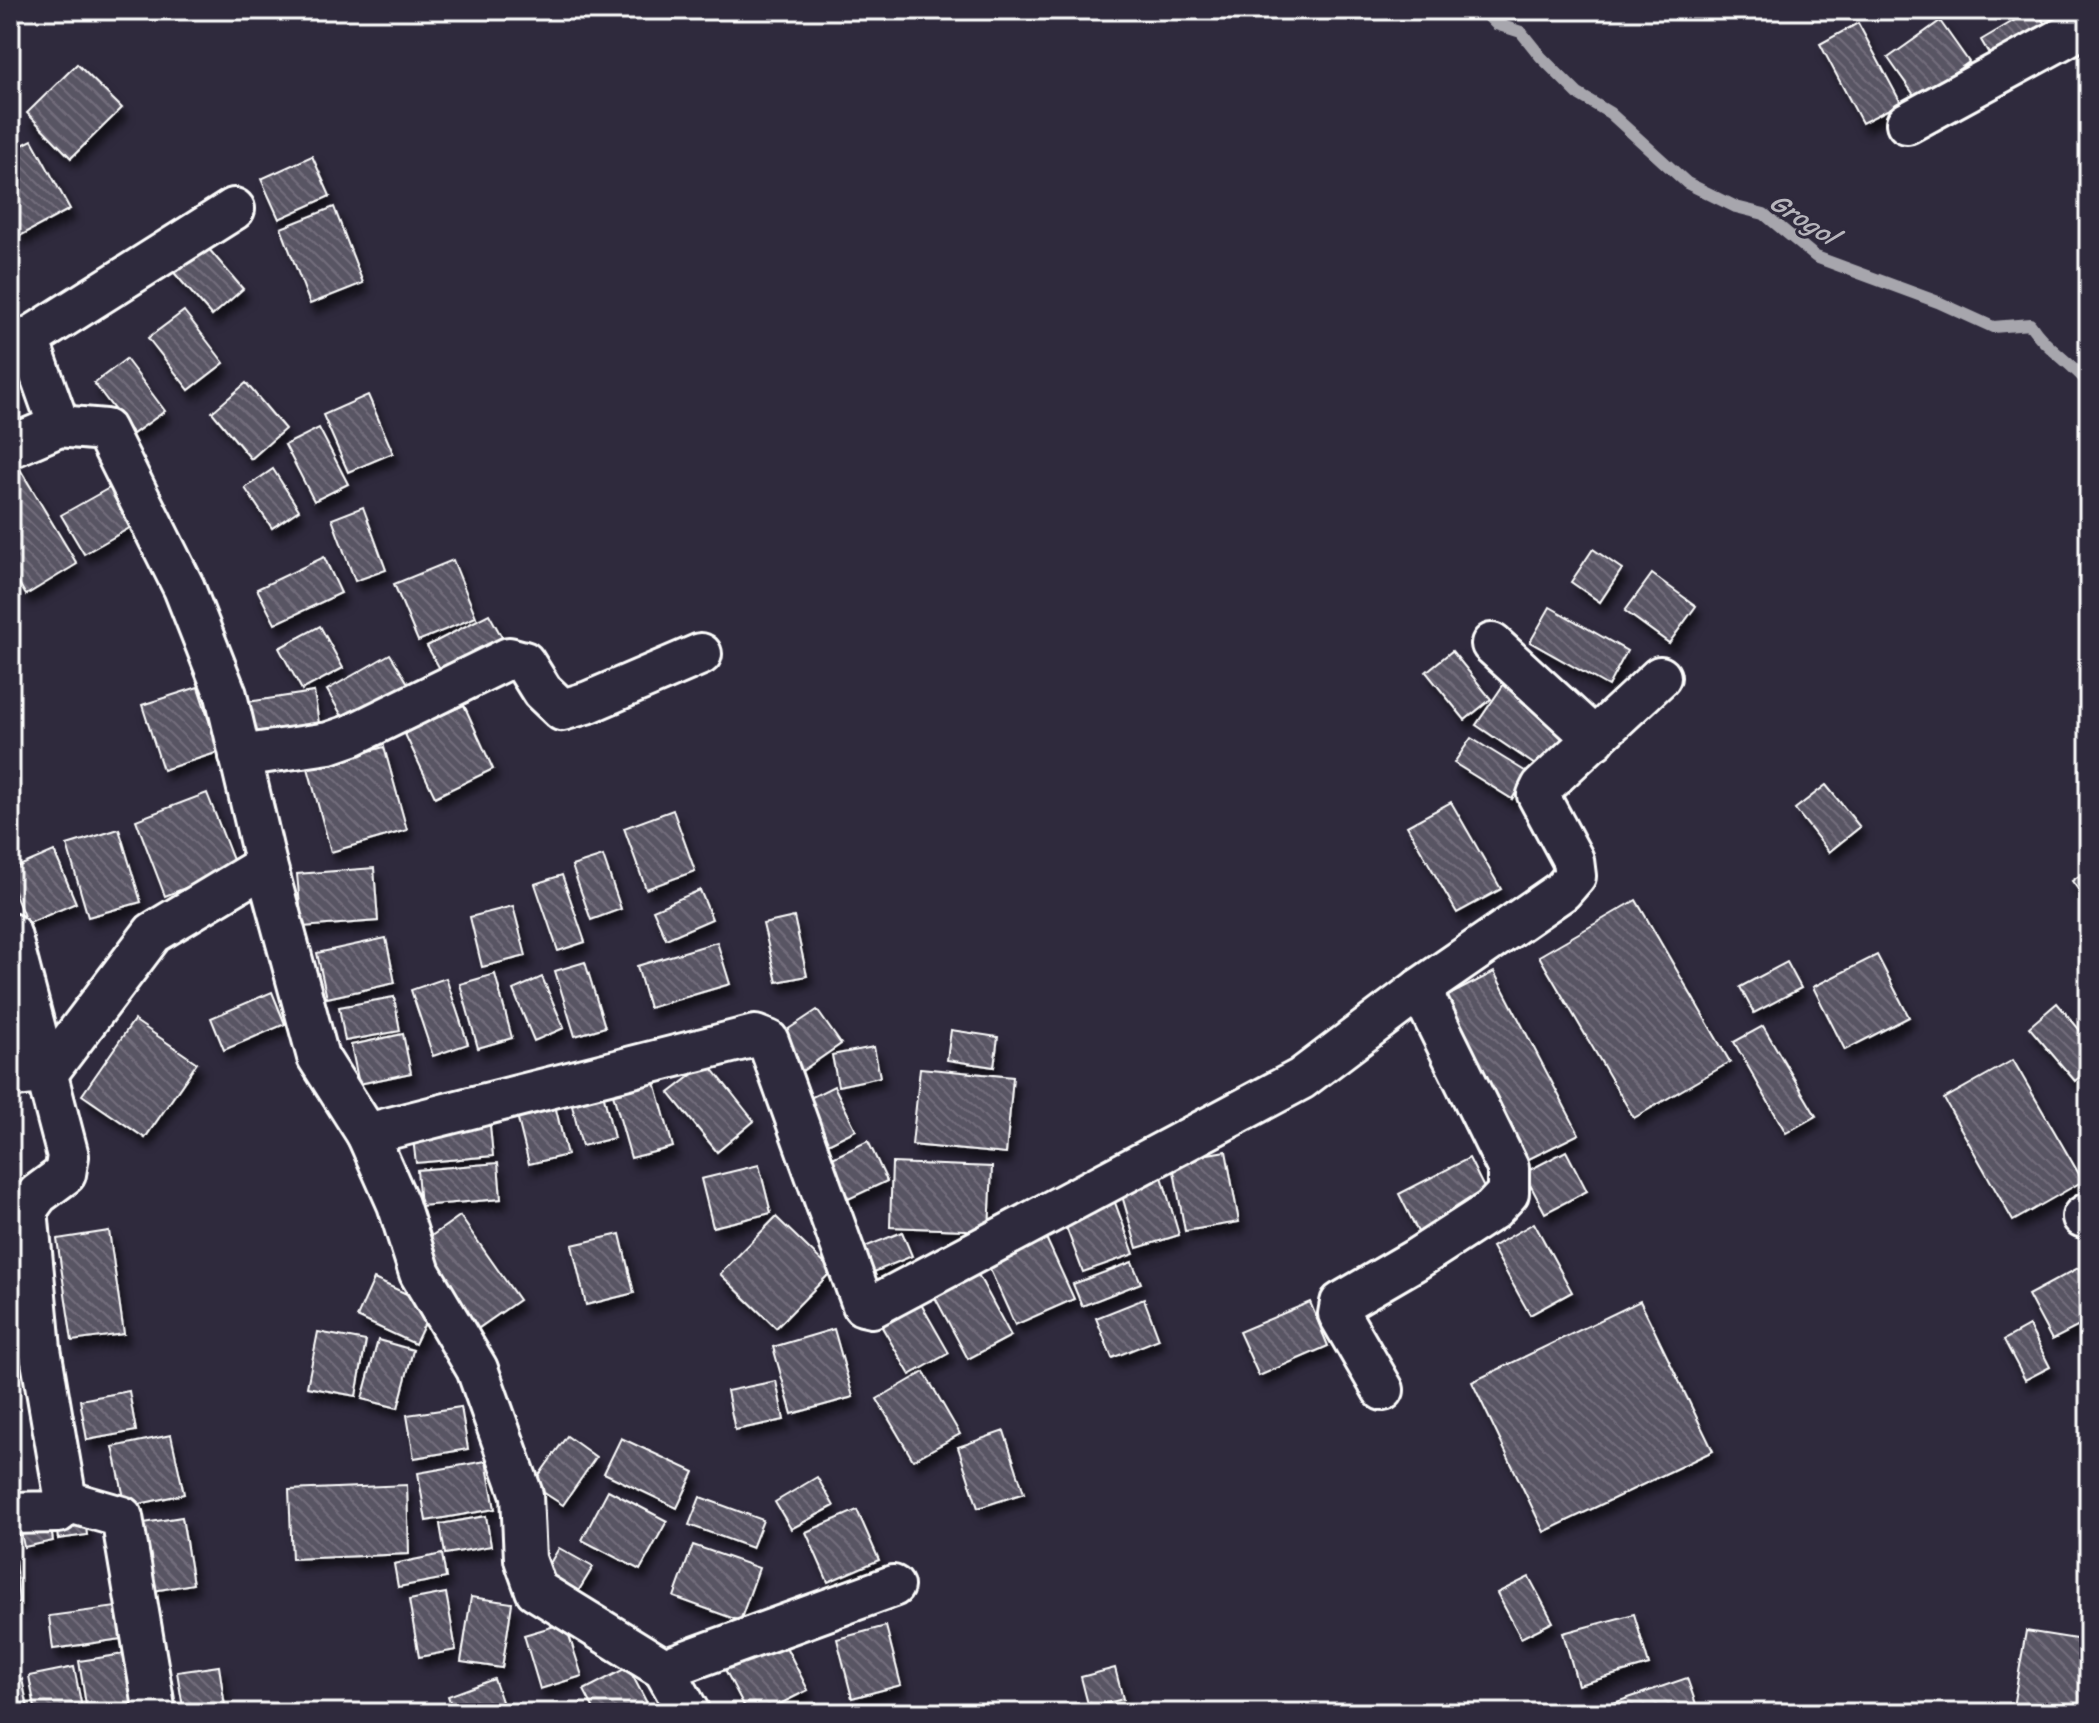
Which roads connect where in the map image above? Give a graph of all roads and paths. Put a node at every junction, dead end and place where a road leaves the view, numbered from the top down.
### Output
1 (2069, 23) edge
2 (1907, 123) dead end
3 (234, 209) dead end
4 (59, 426) junction
5 (10, 447) edge
6 (1492, 644) dead end
7 (701, 654) dead end
8 (1660, 677) dead end
9 (1595, 739) junction
10 (240, 756) junction
11 (266, 865) junction
12 (10, 934) edge
13 (1420, 989) junction
14 (29, 1074) edge
15 (367, 1134) junction
16 (18, 1211) edge
17 (1383, 1390) dead end
18 (66, 1501) junction
19 (10, 1513) edge
20 (893, 1586) dead end
21 (664, 1669) junction
22 (155, 1713) edge
23 (689, 1713) edge

1 - 2 street
3 - 4 street
4 - 5 street
4 - 10 street
6 - 9 street
7 - 10 street
8 - 9 street
9 - 13 street
10 - 11 street
11 - 14 street
11 - 15 street
12 - 14 street
13 - 15 street
13 - 17 street
14 - 16 street
15 - 21 street
16 - 18 street
18 - 19 street
18 - 22 street
20 - 21 street
21 - 23 street

